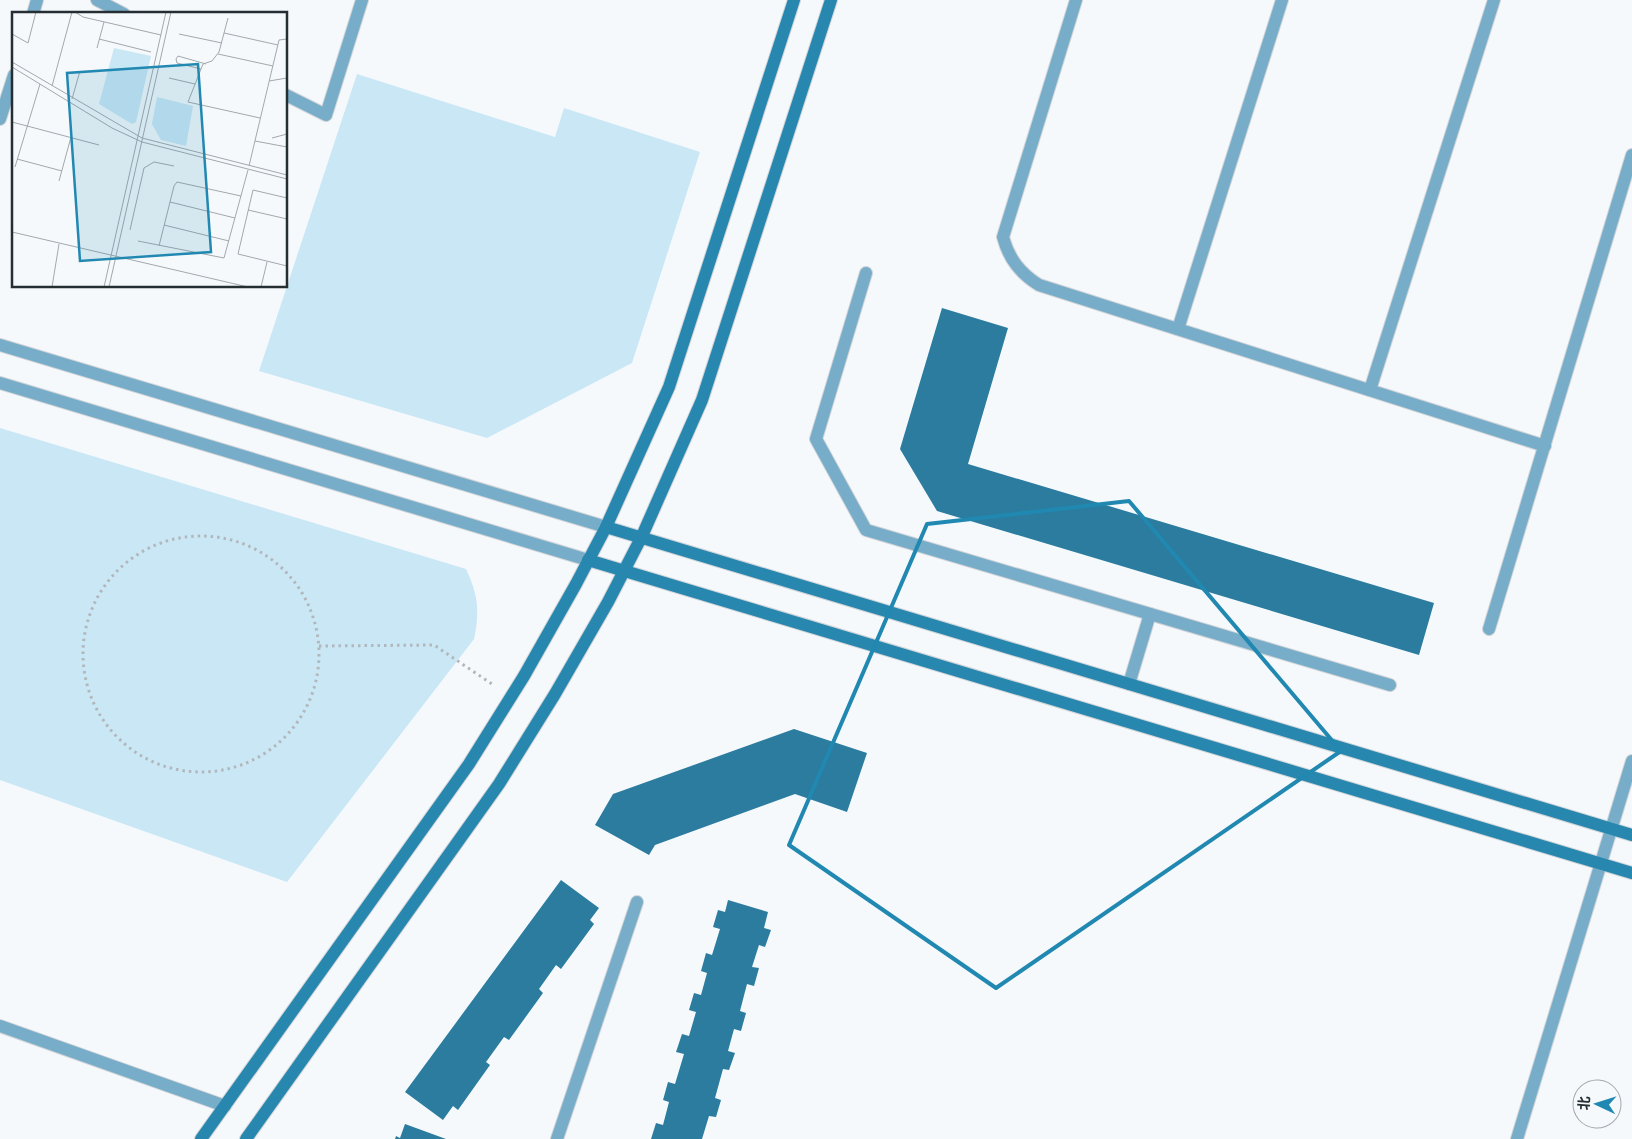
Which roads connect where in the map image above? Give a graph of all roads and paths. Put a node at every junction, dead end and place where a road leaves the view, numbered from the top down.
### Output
1 (97, 0) edge
2 (362, 0) edge
3 (794, 0) edge
4 (831, 0) edge
5 (1076, 0) edge
6 (1282, 0) edge
7 (1494, 0) edge
8 (120, 12) edge
9 (12, 81) edge
10 (288, 96) edge
11 (0, 119) edge
12 (1632, 155) edge
13 (866, 272) dead end
14 (1178, 329) junction
15 (0, 345) edge
16 (0, 383) edge
17 (1370, 390) junction
18 (1545, 446) junction
19 (606, 527) junction
20 (641, 537) junction
21 (588, 560) junction
22 (624, 570) junction
23 (1150, 614) junction
24 (1489, 629) dead end
25 (319, 646) junction
26 (1129, 684) junction
27 (1390, 685) dead end
28 (511, 697) junction
29 (1632, 761) edge
30 (1612, 828) junction
31 (1632, 835) edge
32 (1601, 863) junction
33 (1632, 873) edge
34 (637, 902) dead end
35 (0, 1026) edge
36 (225, 1106) junction
37 (201, 1139) edge
38 (246, 1139) edge
39 (558, 1139) edge
40 (1517, 1139) edge

1 - 8 street
2 - 10 street
3 - 19 street
4 - 20 street
5 - 14 street
6 - 14 street
7 - 17 street
9 - 11 street
12 - 18 street
13 - 23 street
14 - 17 street
15 - 19 street
16 - 21 street
17 - 18 street
18 - 24 street
19 - 20 street
19 - 21 street
20 - 22 street
20 - 26 street
21 - 22 street
21 - 28 street
22 - 32 street
22 - 38 street
23 - 26 street
23 - 27 street
25 - 25 path
25 - 28 path
26 - 30 street
28 - 36 street
29 - 30 street
30 - 31 street
30 - 32 street
32 - 33 street
32 - 40 street
34 - 39 street
35 - 36 street
36 - 37 street

